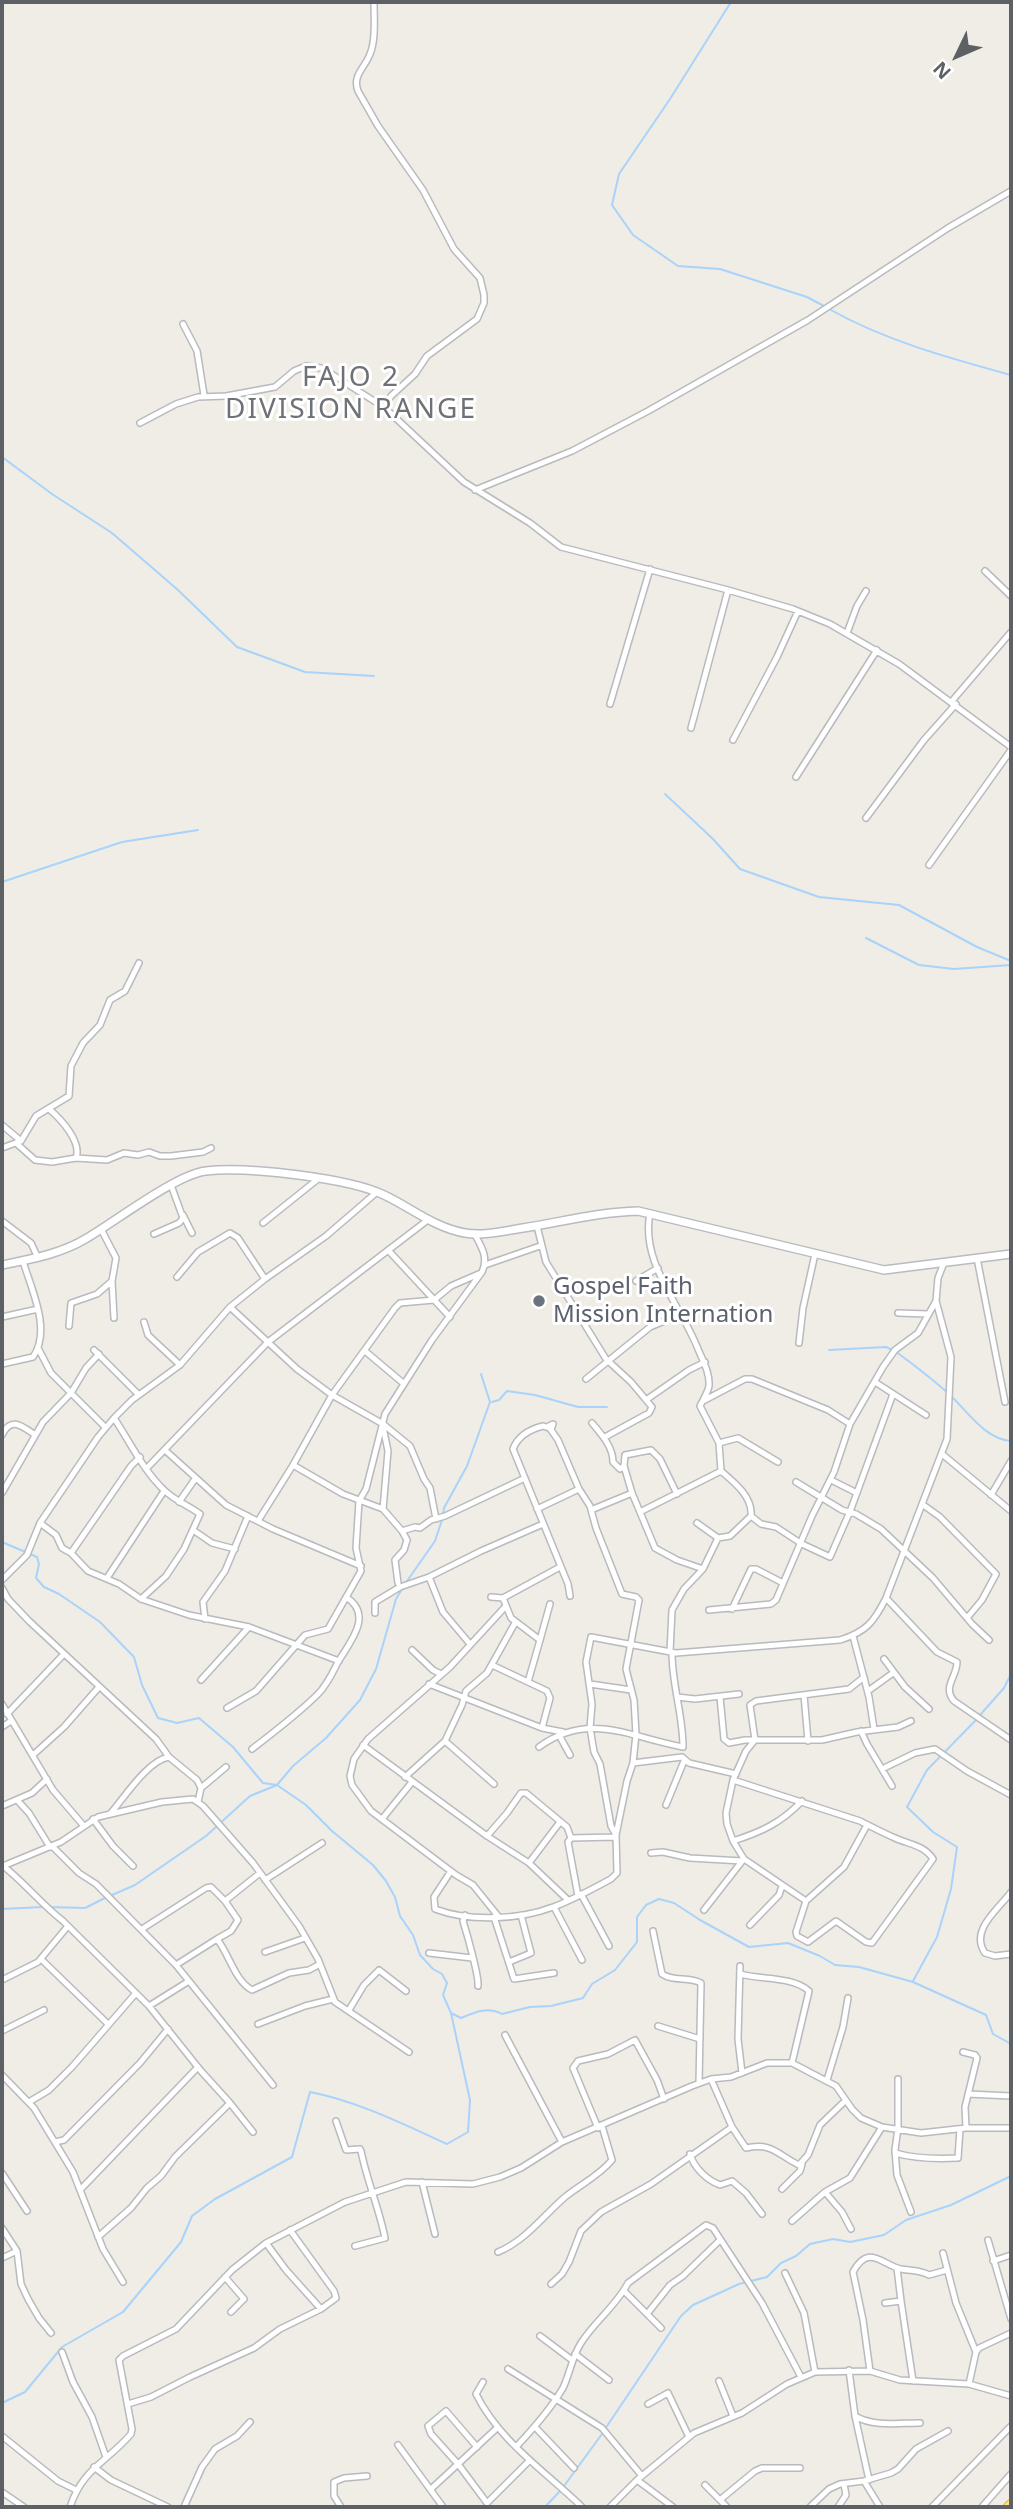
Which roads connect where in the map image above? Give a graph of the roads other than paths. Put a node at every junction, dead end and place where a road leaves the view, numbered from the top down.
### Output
1 (374, 2) edge
2 (1011, 191) edge
3 (183, 324) dead end
4 (204, 395) junction
5 (385, 408) junction
6 (140, 423) dead end
7 (475, 490) junction
8 (650, 569) junction
9 (985, 571) dead end
10 (728, 590) junction
11 (866, 590) dead end
12 (1011, 596) edge
13 (798, 611) junction
14 (1011, 632) edge
15 (847, 633) junction
16 (877, 650) junction
17 (954, 703) junction
18 (610, 704) dead end
19 (691, 728) dead end
20 (733, 740) dead end
21 (1011, 748) edge
22 (796, 777) dead end
23 (866, 818) dead end
24 (929, 864) dead end
25 (139, 963) dead end
26 (48, 1109) junction
27 (2, 1125) edge
28 (19, 1142) junction
29 (2, 1148) edge
30 (211, 1148) dead end
31 (76, 1158) junction
32 (318, 1179) junction
33 (172, 1185) junction
34 (377, 1192) junction
35 (650, 1213) junction
36 (183, 1214) junction
37 (429, 1219) junction
38 (2, 1221) edge
39 (264, 1223) dead end
40 (537, 1226) junction
41 (101, 1229) junction
42 (192, 1233) dead end
43 (474, 1233) junction
44 (153, 1234) dead end
45 (540, 1246) junction
46 (388, 1250) junction
47 (815, 1254) junction
48 (1011, 1254) edge
49 (38, 1258) junction
50 (977, 1258) junction
51 (23, 1261) junction
52 (944, 1263) junction
53 (2, 1265) edge
54 (485, 1265) junction
55 (657, 1268) junction
56 (482, 1272) junction
57 (177, 1277) dead end
58 (265, 1279) junction
59 (112, 1281) junction
60 (636, 1281) dead end
61 (434, 1300) junction
62 (936, 1301) junction
63 (230, 1307) junction
64 (38, 1309) junction
65 (898, 1313) dead end
66 (681, 1314) junction
67 (928, 1314) junction
68 (2, 1317) edge
69 (450, 1317) junction
70 (114, 1318) dead end
71 (144, 1322) dead end
72 (69, 1326) dead end
73 (268, 1342) junction
74 (799, 1343) dead end
75 (38, 1348) junction
76 (365, 1351) junction
77 (705, 1362) junction
78 (608, 1363) junction
79 (2, 1364) edge
80 (180, 1365) junction
81 (586, 1379) dead end
82 (875, 1382) junction
83 (403, 1383) junction
84 (71, 1393) junction
85 (893, 1394) junction
86 (139, 1395) junction
87 (332, 1395) junction
88 (646, 1400) junction
89 (703, 1401) junction
90 (1005, 1402) dead end
91 (926, 1415) dead end
92 (114, 1418) junction
93 (592, 1423) dead end
94 (383, 1424) junction
95 (850, 1424) junction
96 (105, 1427) junction
97 (2, 1435) edge
98 (35, 1435) junction
99 (605, 1437) junction
100 (719, 1443) junction
101 (166, 1451) junction
102 (942, 1454) junction
103 (140, 1457) junction
104 (1011, 1461) edge
105 (778, 1462) dead end
106 (293, 1465) junction
107 (624, 1466) junction
108 (146, 1469) junction
109 (721, 1471) junction
110 (2, 1475) edge
111 (525, 1478) junction
112 (195, 1479) junction
113 (831, 1480) junction
114 (8, 1481) junction
115 (796, 1482) dead end
116 (579, 1489) junction
117 (164, 1491) junction
118 (2, 1493) edge
119 (632, 1493) junction
120 (857, 1493) junction
121 (677, 1494) junction
122 (991, 1494) junction
123 (821, 1498) junction
124 (359, 1501) junction
125 (178, 1502) junction
126 (922, 1504) junction
127 (537, 1508) junction
128 (383, 1509) junction
129 (591, 1510) junction
130 (1011, 1511) edge
131 (640, 1512) junction
132 (849, 1513) junction
133 (248, 1516) junction
134 (751, 1516) junction
135 (436, 1519) junction
136 (258, 1521) junction
137 (40, 1522) junction
138 (697, 1522) dead end
139 (543, 1524) junction
140 (194, 1530) junction
141 (402, 1531) junction
142 (718, 1538) junction
143 (802, 1544) junction
144 (356, 1548) junction
145 (235, 1549) junction
146 (903, 1549) junction
147 (71, 1553) junction
148 (343, 1558) junction
149 (361, 1566) junction
150 (560, 1567) junction
151 (703, 1569) junction
152 (429, 1577) junction
153 (107, 1578) junction
154 (2, 1580) edge
155 (398, 1583) dead end
156 (783, 1583) junction
157 (2, 1588) edge
158 (570, 1596) dead end
159 (346, 1597) junction
160 (491, 1597) dead end
161 (503, 1598) junction
162 (886, 1598) junction
163 (141, 1599) junction
164 (550, 1604) dead end
165 (505, 1607) junction
166 (732, 1609) junction
167 (709, 1610) dead end
168 (375, 1613) dead end
169 (967, 1618) junction
170 (205, 1619) junction
171 (515, 1623) junction
172 (249, 1627) junction
173 (853, 1636) junction
174 (540, 1640) junction
175 (989, 1640) dead end
176 (630, 1643) junction
177 (296, 1644) junction
178 (470, 1644) junction
179 (412, 1650) dead end
180 (671, 1652) junction
181 (64, 1654) junction
182 (884, 1660) dead end
183 (339, 1661) junction
184 (492, 1665) junction
185 (893, 1673) junction
186 (441, 1674) junction
187 (864, 1677) junction
188 (201, 1680) dead end
189 (528, 1682) junction
190 (429, 1684) junction
191 (590, 1684) junction
192 (99, 1687) junction
193 (631, 1690) junction
194 (868, 1691) junction
195 (739, 1693) dead end
196 (804, 1695) junction
197 (720, 1697) junction
198 (464, 1698) junction
199 (677, 1698) junction
200 (2, 1704) edge
201 (227, 1708) dead end
202 (929, 1709) dead end
203 (8, 1714) junction
204 (11, 1721) junction
205 (911, 1721) dead end
206 (2, 1727) edge
207 (542, 1728) junction
208 (590, 1728) junction
209 (874, 1730) junction
210 (861, 1731) junction
211 (561, 1734) junction
212 (636, 1734) junction
213 (755, 1740) junction
214 (1011, 1740) edge
215 (444, 1741) junction
216 (808, 1741) junction
217 (363, 1745) junction
218 (539, 1747) dead end
219 (683, 1747) junction
220 (252, 1749) dead end
221 (33, 1755) junction
222 (569, 1755) dead end
223 (169, 1757) junction
224 (683, 1759) junction
225 (633, 1763) junction
226 (226, 1767) dead end
227 (881, 1769) junction
228 (405, 1777) junction
229 (734, 1777) junction
230 (47, 1779) junction
231 (412, 1782) junction
232 (494, 1784) dead end
233 (892, 1786) dead end
234 (201, 1788) junction
235 (2, 1795) edge
236 (1011, 1795) edge
237 (17, 1800) junction
238 (802, 1801) junction
239 (198, 1802) junction
240 (4, 1805) edge
241 (666, 1805) dead end
242 (110, 1814) junction
243 (93, 1819) junction
244 (382, 1819) junction
245 (559, 1822) junction
246 (83, 1825) junction
247 (867, 1825) junction
248 (487, 1836) junction
249 (615, 1836) junction
250 (571, 1838) junction
251 (733, 1841) junction
252 (322, 1843) dead end
253 (51, 1846) junction
254 (651, 1853) dead end
255 (743, 1860) junction
256 (529, 1863) junction
257 (2, 1866) edge
258 (133, 1866) dead end
259 (451, 1871) junction
260 (260, 1873) junction
261 (265, 1880) junction
262 (782, 1886) junction
263 (1011, 1892) edge
264 (580, 1895) junction
265 (568, 1900) junction
266 (225, 1901) junction
267 (806, 1901) junction
268 (554, 1907) junction
269 (704, 1910) dead end
270 (465, 1915) junction
271 (521, 1915) junction
272 (496, 1917) junction
273 (750, 1924) dead end
274 (68, 1926) junction
275 (142, 1929) junction
276 (653, 1931) dead end
277 (304, 1938) junction
278 (217, 1939) junction
279 (609, 1946) dead end
280 (265, 1952) dead end
281 (429, 1952) dead end
282 (1011, 1954) edge
283 (472, 1958) junction
284 (41, 1959) junction
285 (582, 1960) dead end
286 (509, 1962) junction
287 (320, 1964) junction
288 (176, 1965) junction
289 (740, 1966) dead end
290 (554, 1973) dead end
291 (740, 1974) junction
292 (2, 1980) edge
293 (189, 1981) junction
294 (478, 1986) dead end
295 (405, 1991) dead end
296 (136, 1993) junction
297 (848, 1998) dead end
298 (333, 1999) junction
299 (149, 2006) junction
300 (44, 2010) dead end
301 (349, 2010) junction
302 (108, 2024) junction
303 (258, 2024) dead end
304 (658, 2026) dead end
305 (168, 2029) junction
306 (2, 2031) edge
307 (505, 2035) dead end
308 (700, 2039) junction
309 (410, 2052) dead end
310 (962, 2052) dead end
311 (792, 2063) junction
312 (198, 2067) junction
313 (742, 2073) junction
314 (2, 2075) edge
315 (711, 2079) junction
316 (898, 2079) dead end
317 (827, 2080) junction
318 (699, 2083) junction
319 (273, 2085) dead end
320 (968, 2094) junction
321 (1011, 2096) edge
322 (664, 2099) junction
323 (845, 2101) junction
324 (29, 2102) junction
325 (230, 2103) junction
326 (336, 2121) dead end
327 (600, 2127) junction
328 (732, 2127) junction
329 (882, 2127) junction
330 (1011, 2128) edge
331 (963, 2129) junction
332 (898, 2130) junction
333 (253, 2132) dead end
334 (55, 2142) junction
335 (562, 2142) junction
336 (690, 2154) junction
337 (895, 2154) junction
338 (802, 2164) junction
339 (2, 2173) edge
340 (422, 2182) junction
341 (81, 2189) junction
342 (782, 2189) dead end
343 (825, 2192) junction
344 (373, 2193) junction
345 (26, 2211) dead end
346 (911, 2212) dead end
347 (762, 2214) dead end
348 (792, 2221) dead end
349 (2, 2228) edge
350 (851, 2229) dead end
351 (290, 2230) junction
352 (435, 2234) dead end
353 (98, 2237) junction
354 (720, 2240) junction
355 (988, 2240) dead end
356 (266, 2243) junction
357 (355, 2246) dead end
358 (17, 2251) junction
359 (498, 2252) dead end
360 (943, 2253) dead end
361 (1011, 2255) edge
362 (2, 2258) edge
363 (993, 2261) junction
364 (897, 2268) junction
365 (947, 2270) junction
366 (785, 2273) dead end
367 (225, 2277) junction
368 (123, 2282) dead end
369 (551, 2284) dead end
370 (624, 2291) junction
371 (901, 2301) junction
372 (885, 2303) dead end
373 (321, 2309) junction
374 (231, 2312) dead end
375 (647, 2314) junction
376 (1011, 2319) edge
377 (661, 2329) dead end
378 (51, 2333) dead end
379 (1011, 2333) edge
380 (540, 2336) dead end
381 (62, 2352) dead end
382 (976, 2352) junction
383 (573, 2357) junction
384 (508, 2369) dead end
385 (849, 2370) junction
386 (870, 2371) junction
387 (815, 2372) junction
388 (801, 2377) junction
389 (609, 2380) dead end
390 (719, 2381) dead end
391 (913, 2381) junction
392 (483, 2382) dead end
393 (969, 2384) junction
394 (1011, 2396) edge
395 (555, 2400) junction
396 (128, 2404) junction
397 (648, 2404) dead end
398 (733, 2416) junction
399 (855, 2416) junction
400 (250, 2422) dead end
401 (920, 2423) dead end
402 (1011, 2426) edge
403 (535, 2427) junction
404 (497, 2428) junction
405 (948, 2431) dead end
406 (2, 2436) edge
407 (689, 2437) junction
408 (398, 2445) dead end
409 (477, 2446) junction
410 (516, 2447) junction
411 (106, 2457) junction
412 (529, 2461) junction
413 (458, 2464) junction
414 (94, 2467) junction
415 (574, 2468) dead end
416 (800, 2468) dead end
417 (1011, 2474) edge
418 (367, 2476) dead end
419 (640, 2478) junction
420 (866, 2480) junction
421 (845, 2484) junction
422 (705, 2485) dead end
423 (431, 2489) junction
424 (76, 2490) junction
425 (2, 2492) edge
426 (720, 2499) junction
427 (160, 2505) edge
428 (24, 2507) edge
429 (70, 2507) edge
430 (168, 2507) edge
431 (184, 2507) edge
432 (341, 2507) edge
433 (443, 2507) edge
434 (582, 2507) edge
435 (610, 2507) edge
436 (673, 2507) edge
437 (727, 2507) edge
438 (810, 2507) edge
439 (838, 2507) edge
440 (880, 2507) edge
441 (932, 2507) edge
442 (982, 2507) edge

1 - 5 street
2 - 7 street
3 - 4 street
4 - 5 street
4 - 6 street
5 - 7 street
7 - 8 street
8 - 10 street
8 - 18 street
9 - 12 street
10 - 13 street
10 - 19 street
11 - 15 street
13 - 15 street
13 - 20 street
14 - 17 street
15 - 16 street
16 - 17 street
16 - 22 street
17 - 21 street
17 - 23 street
21 - 24 street
25 - 26 street
26 - 28 street
26 - 31 street
27 - 28 street
28 - 29 street
28 - 31 street
30 - 31 street
32 - 33 main road
32 - 34 main road
32 - 39 street
33 - 36 street
33 - 41 main road
34 - 37 main road
34 - 58 street
35 - 40 main road
35 - 47 main road
35 - 55 street
36 - 42 street
36 - 44 street
37 - 43 main road
37 - 46 street
38 - 49 street
40 - 43 main road
40 - 45 street
41 - 49 main road
41 - 59 street
43 - 54 street
45 - 54 street
45 - 78 street
46 - 61 street
46 - 73 street
47 - 52 main road
47 - 74 street
48 - 50 main road
49 - 51 main road
50 - 52 main road
50 - 90 street
51 - 53 main road
51 - 64 street
52 - 62 street
54 - 56 street
55 - 60 street
55 - 66 street
56 - 61 street
56 - 69 street
57 - 58 street
58 - 63 street
59 - 70 street
59 - 72 street
61 - 69 street
61 - 76 street
62 - 67 street
62 - 102 street
63 - 73 street
63 - 80 street
64 - 68 street
64 - 75 street
65 - 67 street
66 - 77 street
66 - 78 street
67 - 82 street
69 - 83 street
71 - 80 street
73 - 87 street
73 - 101 street
75 - 79 street
75 - 84 street
76 - 83 street
76 - 87 street
77 - 88 street
77 - 89 street
78 - 81 street
78 - 88 street
80 - 86 street
82 - 85 street
82 - 95 street
83 - 94 street
84 - 86 street
84 - 96 street
84 - 98 street
85 - 91 street
85 - 120 street
86 - 92 street
87 - 94 street
87 - 106 street
88 - 99 street
89 - 95 street
89 - 100 street
92 - 96 street
92 - 103 street
93 - 99 street
94 - 124 street
94 - 128 street
94 - 135 street
95 - 113 street
96 - 137 street
97 - 98 street
98 - 114 street
99 - 107 street
100 - 105 street
100 - 109 street
101 - 108 street
101 - 112 street
102 - 122 street
102 - 126 street
103 - 108 street
103 - 147 street
104 - 122 street
106 - 124 street
106 - 136 street
107 - 119 street
107 - 121 street
108 - 117 street
109 - 121 street
109 - 134 street
110 - 114 street
111 - 116 street
111 - 127 street
111 - 135 street
112 - 125 street
112 - 133 street
113 - 120 street
113 - 123 street
114 - 118 street
115 - 123 street
116 - 127 street
116 - 129 street
117 - 125 street
117 - 153 street
119 - 129 street
119 - 131 street
120 - 132 street
121 - 131 street
122 - 130 street
123 - 132 street
123 - 143 street
124 - 128 street
124 - 144 street
125 - 140 street
126 - 146 street
126 - 169 street
127 - 139 street
128 - 141 street
129 - 176 street
131 - 151 street
132 - 143 street
132 - 146 street
133 - 136 street
133 - 145 street
134 - 142 street
134 - 143 street
135 - 141 street
136 - 148 street
137 - 147 street
137 - 154 street
138 - 142 street
139 - 150 street
139 - 152 street
140 - 145 street
140 - 163 street
141 - 155 street
142 - 151 street
143 - 156 street
144 - 148 street
144 - 149 street
145 - 170 street
146 - 162 street
146 - 169 street
147 - 153 street
148 - 149 street
149 - 159 street
150 - 158 street
150 - 161 street
151 - 180 street
152 - 168 street
152 - 178 street
153 - 163 street
156 - 166 street
156 - 166 street
157 - 181 street
159 - 177 street
159 - 183 street
160 - 161 street
161 - 165 street
162 - 173 street
162 - 214 street
163 - 170 street
164 - 174 street
165 - 171 street
165 - 178 street
166 - 167 street
169 - 175 street
170 - 172 street
171 - 174 street
171 - 184 street
172 - 177 street
172 - 188 street
173 - 180 street
173 - 187 street
174 - 189 street
176 - 180 street
176 - 191 street
176 - 193 street
177 - 183 street
177 - 201 street
178 - 186 street
179 - 186 street
180 - 199 street
181 - 192 street
181 - 203 street
182 - 185 street
183 - 220 street
184 - 189 street
184 - 198 street
185 - 194 street
185 - 202 street
186 - 190 street
187 - 194 street
187 - 196 street
189 - 207 street
190 - 198 street
190 - 217 street
191 - 193 street
191 - 208 street
192 - 221 street
192 - 223 street
193 - 212 street
194 - 209 street
195 - 197 street
196 - 213 street
196 - 216 street
197 - 199 street
197 - 213 street
198 - 207 street
198 - 215 street
199 - 219 street
200 - 203 street
203 - 204 street
204 - 206 street
204 - 221 street
205 - 209 street
207 - 211 street
208 - 211 street
208 - 212 street
208 - 249 street
209 - 210 street
210 - 216 street
210 - 227 street
211 - 218 street
211 - 222 street
212 - 219 street
212 - 225 street
213 - 216 street
213 - 229 street
215 - 228 street
215 - 232 street
217 - 228 street
217 - 244 street
219 - 224 street
221 - 230 street
223 - 234 street
223 - 242 street
224 - 225 street
224 - 229 street
224 - 241 street
225 - 249 street
226 - 234 street
227 - 233 street
227 - 236 street
228 - 231 street
229 - 238 street
229 - 251 street
230 - 237 street
230 - 246 street
231 - 244 street
231 - 248 street
234 - 239 street
235 - 240 street
237 - 240 street
237 - 253 street
238 - 247 street
238 - 251 street
239 - 242 street
239 - 260 street
242 - 243 street
243 - 246 street
243 - 258 street
244 - 259 street
245 - 248 street
245 - 250 street
245 - 256 street
246 - 253 street
247 - 267 street
247 - 267 street
248 - 256 street
249 - 250 street
249 - 264 street
250 - 264 street
251 - 255 street
252 - 261 street
253 - 257 street
253 - 275 street
254 - 255 street
255 - 262 street
255 - 269 street
256 - 265 street
257 - 274 street
259 - 270 street
259 - 272 street
260 - 261 street
260 - 266 street
261 - 277 street
262 - 267 street
262 - 273 street
263 - 282 street
264 - 265 street
264 - 279 street
265 - 268 street
266 - 275 street
266 - 278 street
268 - 271 street
268 - 285 street
270 - 272 street
270 - 283 street
271 - 272 street
271 - 286 street
272 - 286 street
274 - 284 street
274 - 296 street
275 - 288 street
276 - 308 street
277 - 280 street
277 - 287 street
278 - 287 street
278 - 288 street
281 - 283 street
283 - 294 street
284 - 292 street
284 - 302 street
286 - 290 street
287 - 298 street
288 - 293 street
289 - 291 street
291 - 311 street
291 - 313 street
293 - 299 street
293 - 319 street
295 - 301 street
296 - 299 street
296 - 302 street
297 - 317 street
298 - 301 street
298 - 303 street
299 - 305 street
300 - 306 street
301 - 309 street
302 - 324 street
304 - 308 street
305 - 312 street
305 - 334 street
307 - 335 street
308 - 318 street
310 - 320 street
311 - 313 street
311 - 317 street
312 - 325 street
312 - 341 street
313 - 315 street
314 - 324 street
315 - 318 street
315 - 328 street
316 - 332 street
317 - 323 street
318 - 322 street
320 - 321 street
320 - 331 street
322 - 327 street
322 - 327 street
323 - 329 street
323 - 338 street
324 - 334 street
325 - 333 street
325 - 353 street
326 - 344 street
327 - 335 street
327 - 359 street
328 - 336 street
328 - 338 street
329 - 332 street
329 - 343 street
330 - 331 street
331 - 332 street
331 - 337 street
332 - 337 street
334 - 341 street
335 - 340 street
336 - 347 street
336 - 369 street
337 - 346 street
338 - 342 street
339 - 345 street
340 - 344 street
340 - 352 street
341 - 353 street
343 - 348 street
343 - 350 street
344 - 351 street
344 - 357 street
349 - 358 street
351 - 356 street
351 - 373 street
353 - 368 street
354 - 370 street
354 - 375 street
354 - 388 street
355 - 363 street
356 - 367 street
356 - 373 street
358 - 362 street
358 - 378 street
360 - 365 street
361 - 363 street
363 - 376 street
364 - 365 street
364 - 371 street
364 - 386 street
365 - 382 street
366 - 387 street
367 - 374 street
367 - 396 street
370 - 375 street
370 - 383 street
371 - 372 street
371 - 391 street
373 - 396 street
375 - 377 street
379 - 382 street
380 - 383 street
381 - 411 street
382 - 393 street
383 - 389 street
383 - 395 street
384 - 395 street
385 - 386 street
385 - 387 street
385 - 399 street
386 - 391 street
387 - 388 street
388 - 398 street
390 - 398 street
391 - 393 street
392 - 404 street
393 - 394 street
395 - 403 street
395 - 419 street
396 - 411 street
397 - 407 street
398 - 407 street
399 - 401 street
399 - 420 street
400 - 431 street
402 - 441 street
403 - 410 street
403 - 415 street
404 - 409 street
404 - 410 street
405 - 420 street
406 - 424 street
407 - 419 street
408 - 423 street
409 - 413 street
409 - 413 street
410 - 412 street
411 - 414 street
412 - 413 street
412 - 434 street
413 - 423 street
414 - 424 street
414 - 427 street
416 - 426 street
417 - 442 street
418 - 432 street
419 - 435 street
419 - 436 street
420 - 421 street
420 - 440 street
421 - 438 street
421 - 439 street
422 - 426 street
423 - 433 street
424 - 429 street
425 - 428 street
426 - 437 street
427 - 430 street

